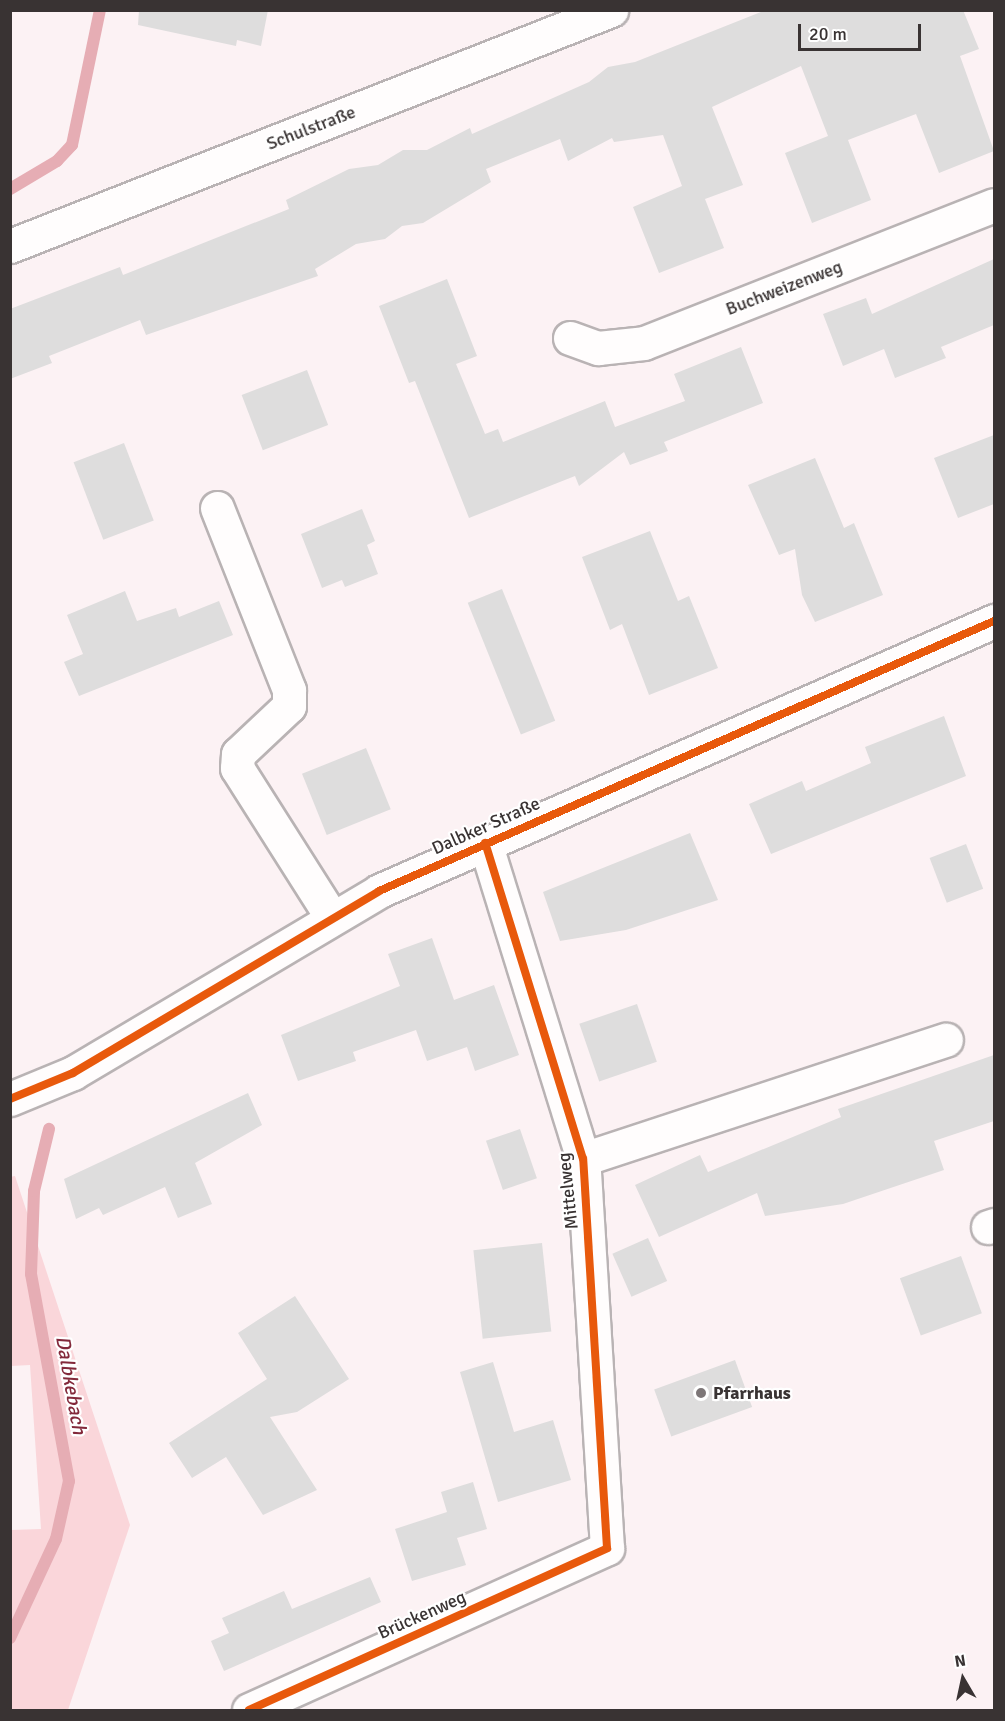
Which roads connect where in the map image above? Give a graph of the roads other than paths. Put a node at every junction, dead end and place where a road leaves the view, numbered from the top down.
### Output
1 (611, 10) edge
2 (994, 205) edge
3 (10, 246) edge
4 (570, 338) dead end
5 (217, 508) dead end
6 (994, 621) edge
7 (485, 843) junction
8 (331, 916) junction
9 (946, 1040) dead end
10 (10, 1099) edge
11 (583, 1159) junction
12 (607, 1548) joint
13 (249, 1710) edge

1 - 3 street, Schulstraße
2 - 4 street, Buchweizenweg
5 - 8 street
6 - 7 street, Dalbker Straße
7 - 8 street, Dalbker Straße
7 - 11 street, Mittelweg
8 - 10 street, Dalbker Straße
9 - 11 street
11 - 12 street, Mittelweg
12 - 13 street, Brückenweg

